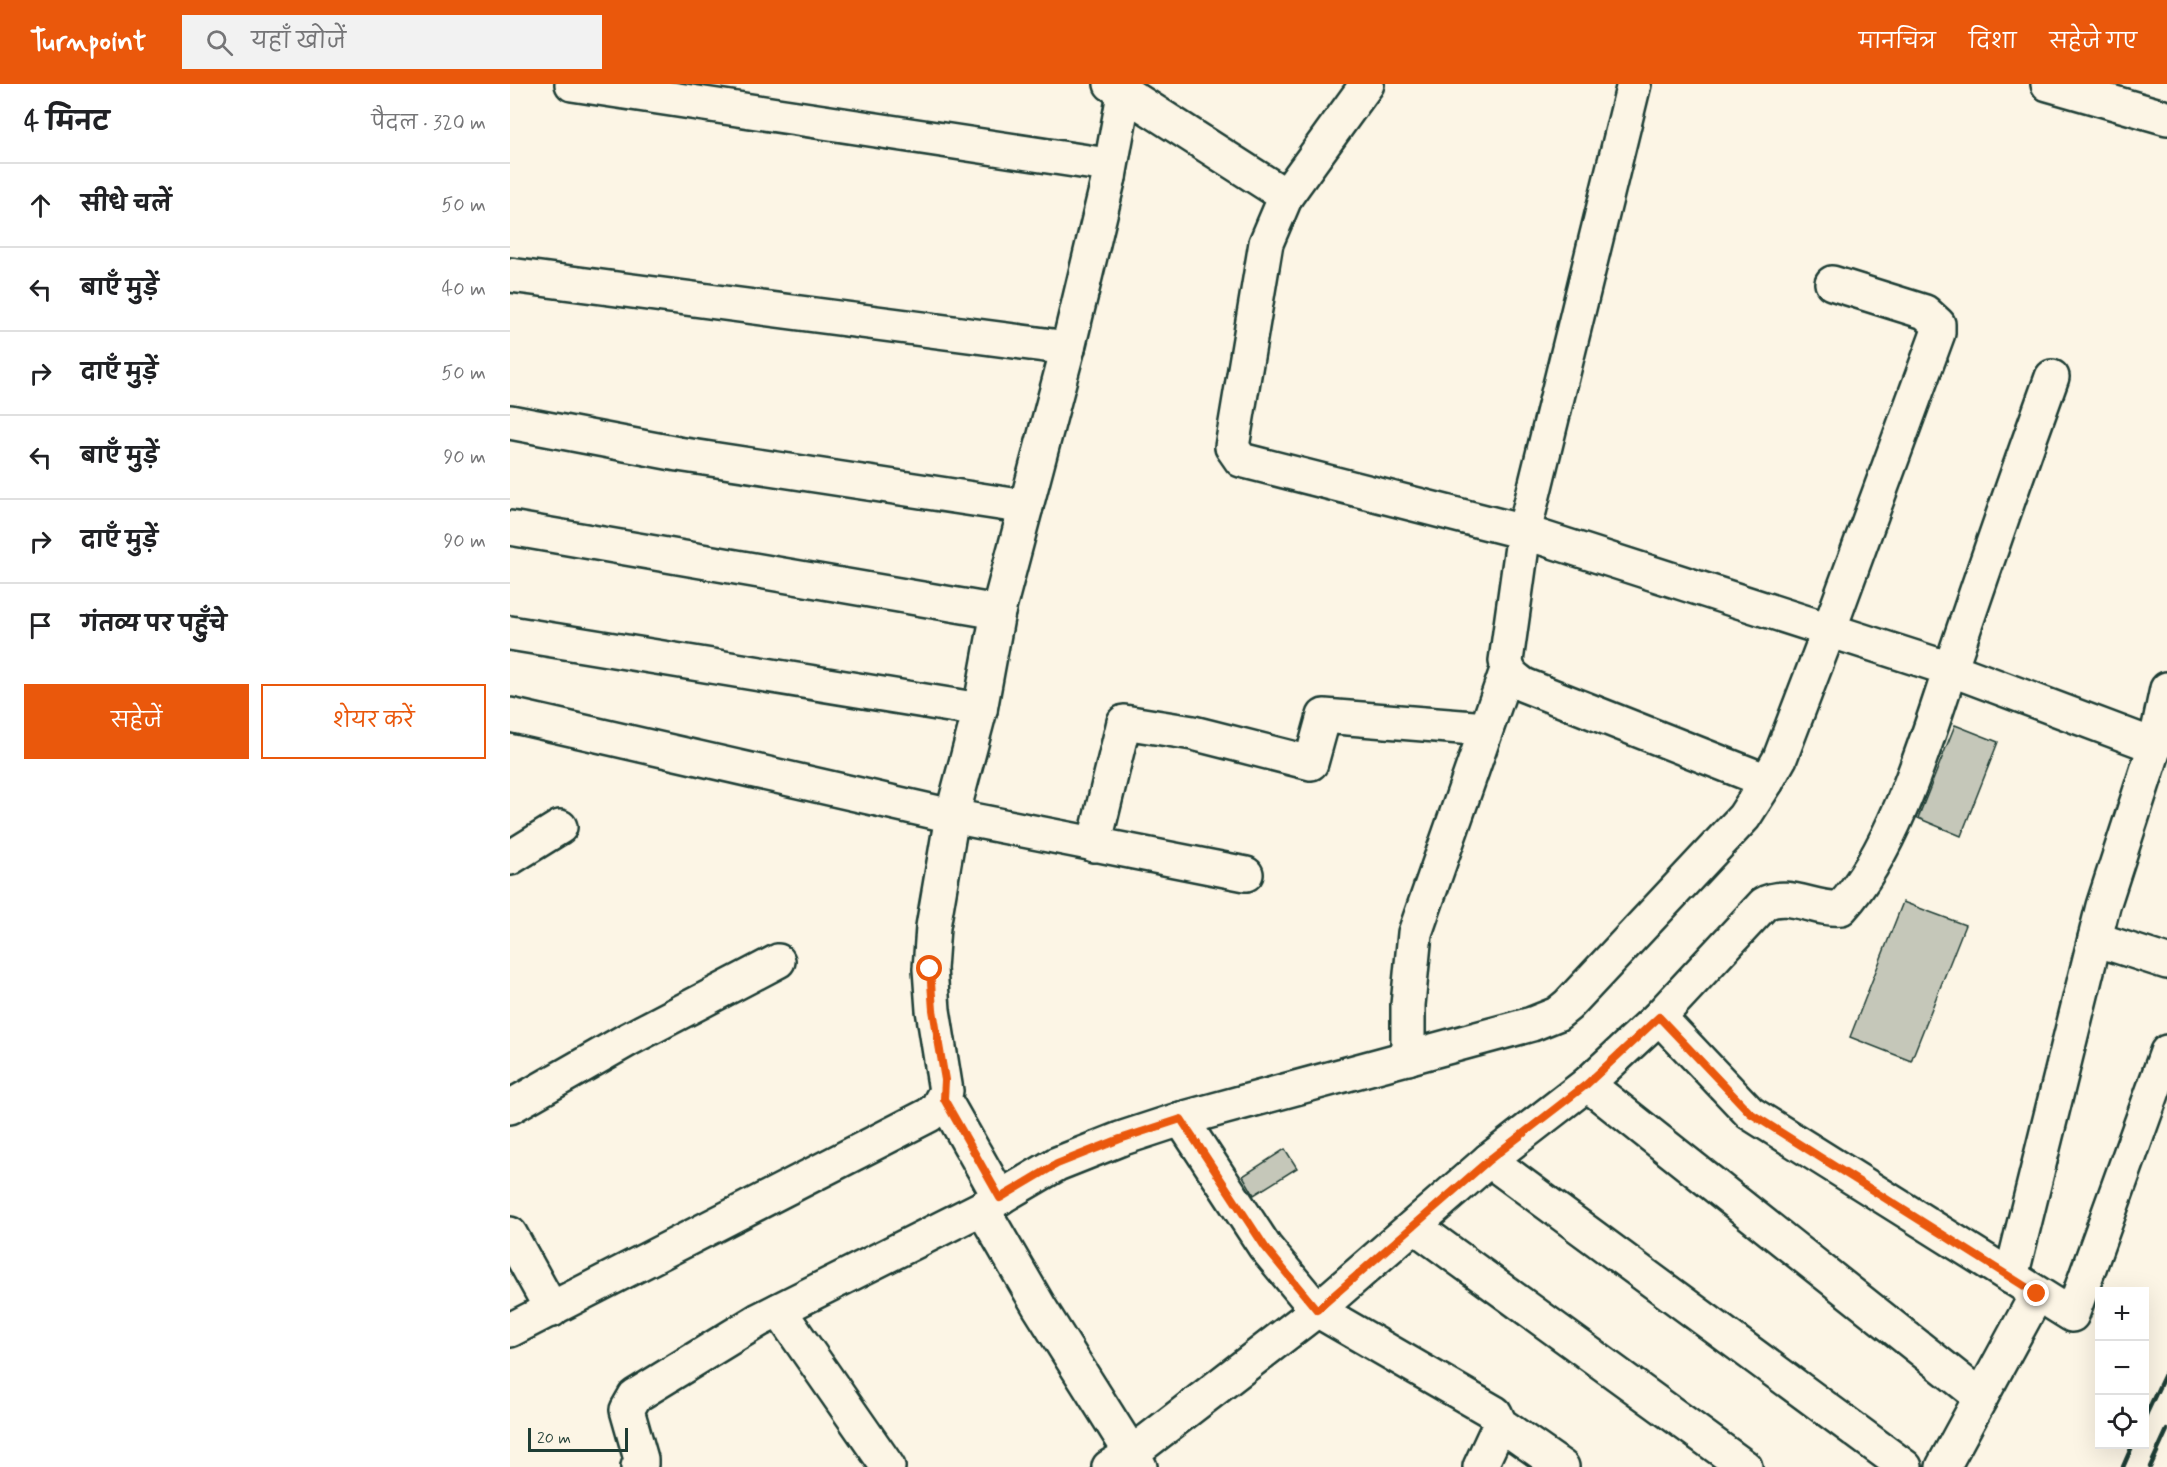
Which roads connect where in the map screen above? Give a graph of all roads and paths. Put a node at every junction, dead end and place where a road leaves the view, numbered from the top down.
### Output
1 (572, 84) edge
2 (1367, 84) edge
3 (1634, 84) edge
4 (2048, 84) edge
5 (1118, 89) edge
6 (659, 91) edge
7 (2167, 118) edge
8 (1109, 177) junction
9 (1286, 196) junction
10 (510, 275) edge
11 (1832, 283) dead end
12 (1068, 348) junction
13 (2052, 377) dead end
14 (510, 422) edge
15 (1026, 507) junction
16 (510, 528) edge
17 (1524, 532) junction
18 (998, 612) junction
19 (1829, 630) junction
20 (510, 633) edge
21 (1950, 669) junction
22 (1507, 670) junction
23 (2167, 690) edge
24 (980, 710) junction
25 (510, 715) edge
26 (1486, 729) junction
27 (2155, 746) junction
28 (1767, 781) junction
29 (952, 816) junction
30 (561, 827) dead end
31 (1094, 844) junction
32 (510, 858) edge
33 (1246, 874) dead end
34 (2095, 939) junction
35 (778, 961) dead end
36 (2167, 962) edge
37 (1659, 1017) junction
38 (2167, 1052) edge
39 (1408, 1058) junction
40 (1587, 1084) junction
41 (944, 1099) junction
42 (510, 1107) edge
43 (1181, 1119) junction
44 (1489, 1160) junction
45 (991, 1203) junction
46 (1414, 1226) junction
47 (510, 1234) edge
48 (2024, 1286) junction
49 (552, 1310) junction
50 (779, 1310) junction
51 (1317, 1310) junction
52 (510, 1330) edge
53 (1982, 1397) junction
54 (1500, 1424) junction
55 (1127, 1462) edge
56 (640, 1466) edge
57 (888, 1467) edge
58 (1480, 1467) edge
59 (1562, 1467) edge
60 (1745, 1467) edge
61 (1905, 1467) edge
62 (1943, 1467) edge

1 - 6 street
2 - 9 street
3 - 17 street
4 - 7 street
5 - 8 street
5 - 9 street
6 - 8 street
8 - 12 street
9 - 17 street
10 - 12 street
11 - 19 street
12 - 15 street
13 - 21 street
14 - 15 street
15 - 18 street
16 - 18 street
17 - 19 street
17 - 22 street
18 - 24 street
19 - 21 street
19 - 28 street
20 - 24 street
21 - 27 street
21 - 37 street
22 - 26 street
22 - 28 street
23 - 27 street
24 - 29 street
25 - 29 street
26 - 31 street
26 - 39 street
27 - 34 street
28 - 39 street
29 - 31 street
29 - 41 street
30 - 32 street
31 - 33 street
34 - 36 street
34 - 48 street
35 - 42 street
37 - 40 street
37 - 48 street
38 - 48 street
39 - 43 street
40 - 44 street
40 - 53 street
41 - 45 street
41 - 49 street
43 - 45 street
43 - 51 street
44 - 46 street
44 - 61 street
45 - 50 street
45 - 55 street
46 - 51 street
46 - 60 street
47 - 49 street
48 - 53 street
49 - 52 street
50 - 56 street
50 - 57 street
51 - 54 street
51 - 55 street
53 - 62 street
54 - 58 street
54 - 59 street

